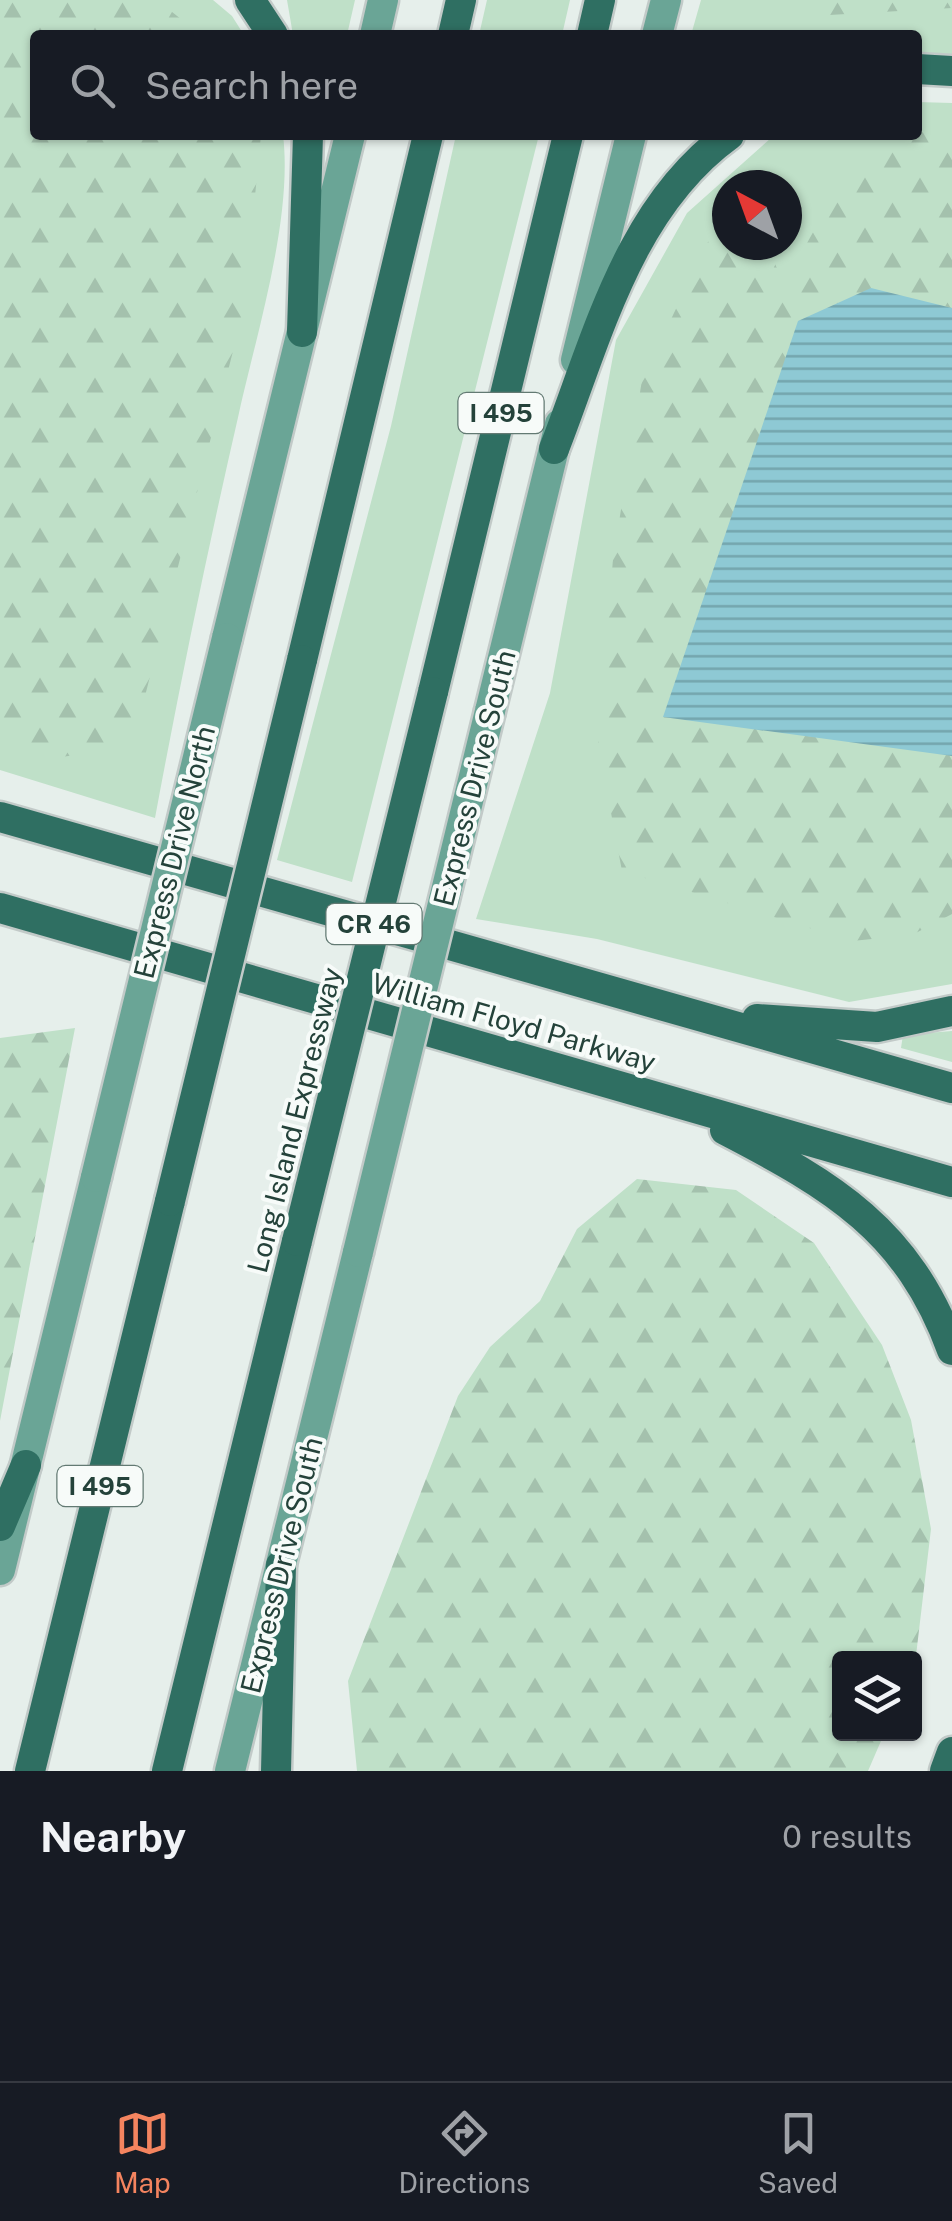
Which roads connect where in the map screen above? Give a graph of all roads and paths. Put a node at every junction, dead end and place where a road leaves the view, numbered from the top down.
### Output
1 (250, 0) edge
2 (383, 0) edge
3 (461, 0) edge
4 (600, 0) edge
5 (666, 0) edge
6 (270, 30) edge
7 (375, 30) edge
8 (453, 30) edge
9 (593, 30) edge
10 (657, 30) edge
11 (922, 69) edge
12 (952, 71) edge
13 (308, 140) edge
14 (349, 140) edge
15 (427, 140) edge
16 (567, 140) edge
17 (631, 140) edge
18 (723, 140) edge
19 (302, 332) junction
20 (554, 449) junction
21 (0, 816) edge
22 (0, 908) edge
23 (952, 1011) edge
24 (682, 1012) junction
25 (952, 1088) edge
26 (668, 1100) junction
27 (952, 1182) edge
28 (952, 1350) edge
29 (26, 1465) junction
30 (0, 1526) edge
31 (281, 1565) junction
32 (0, 1570) edge
33 (952, 1752) edge
34 (30, 1771) edge
35 (168, 1771) edge
36 (230, 1771) edge
37 (276, 1771) edge
38 (945, 1771) edge

1 - 6 highway
2 - 7 main road
3 - 8 highway
4 - 9 highway
5 - 10 main road
11 - 12 highway
13 - 19 highway
14 - 19 main road, Express Drive North
15 - 34 highway, I 495, bridge
16 - 35 highway, Long Island Expressway / I 495, bridge
17 - 20 main road, Express Drive South
18 - 20 highway
19 - 29 main road, Express Drive North, bridge
20 - 31 main road, Express Drive South, bridge
21 - 24 highway, William Floyd Parkway / CR 46
22 - 26 highway, William Floyd Parkway
23 - 24 highway
24 - 25 highway, William Floyd Parkway / CR 46
26 - 27 highway, William Floyd Parkway
26 - 28 highway
29 - 30 highway
29 - 32 main road, Express Drive North
31 - 36 main road, Express Drive South
31 - 37 highway
33 - 38 highway

